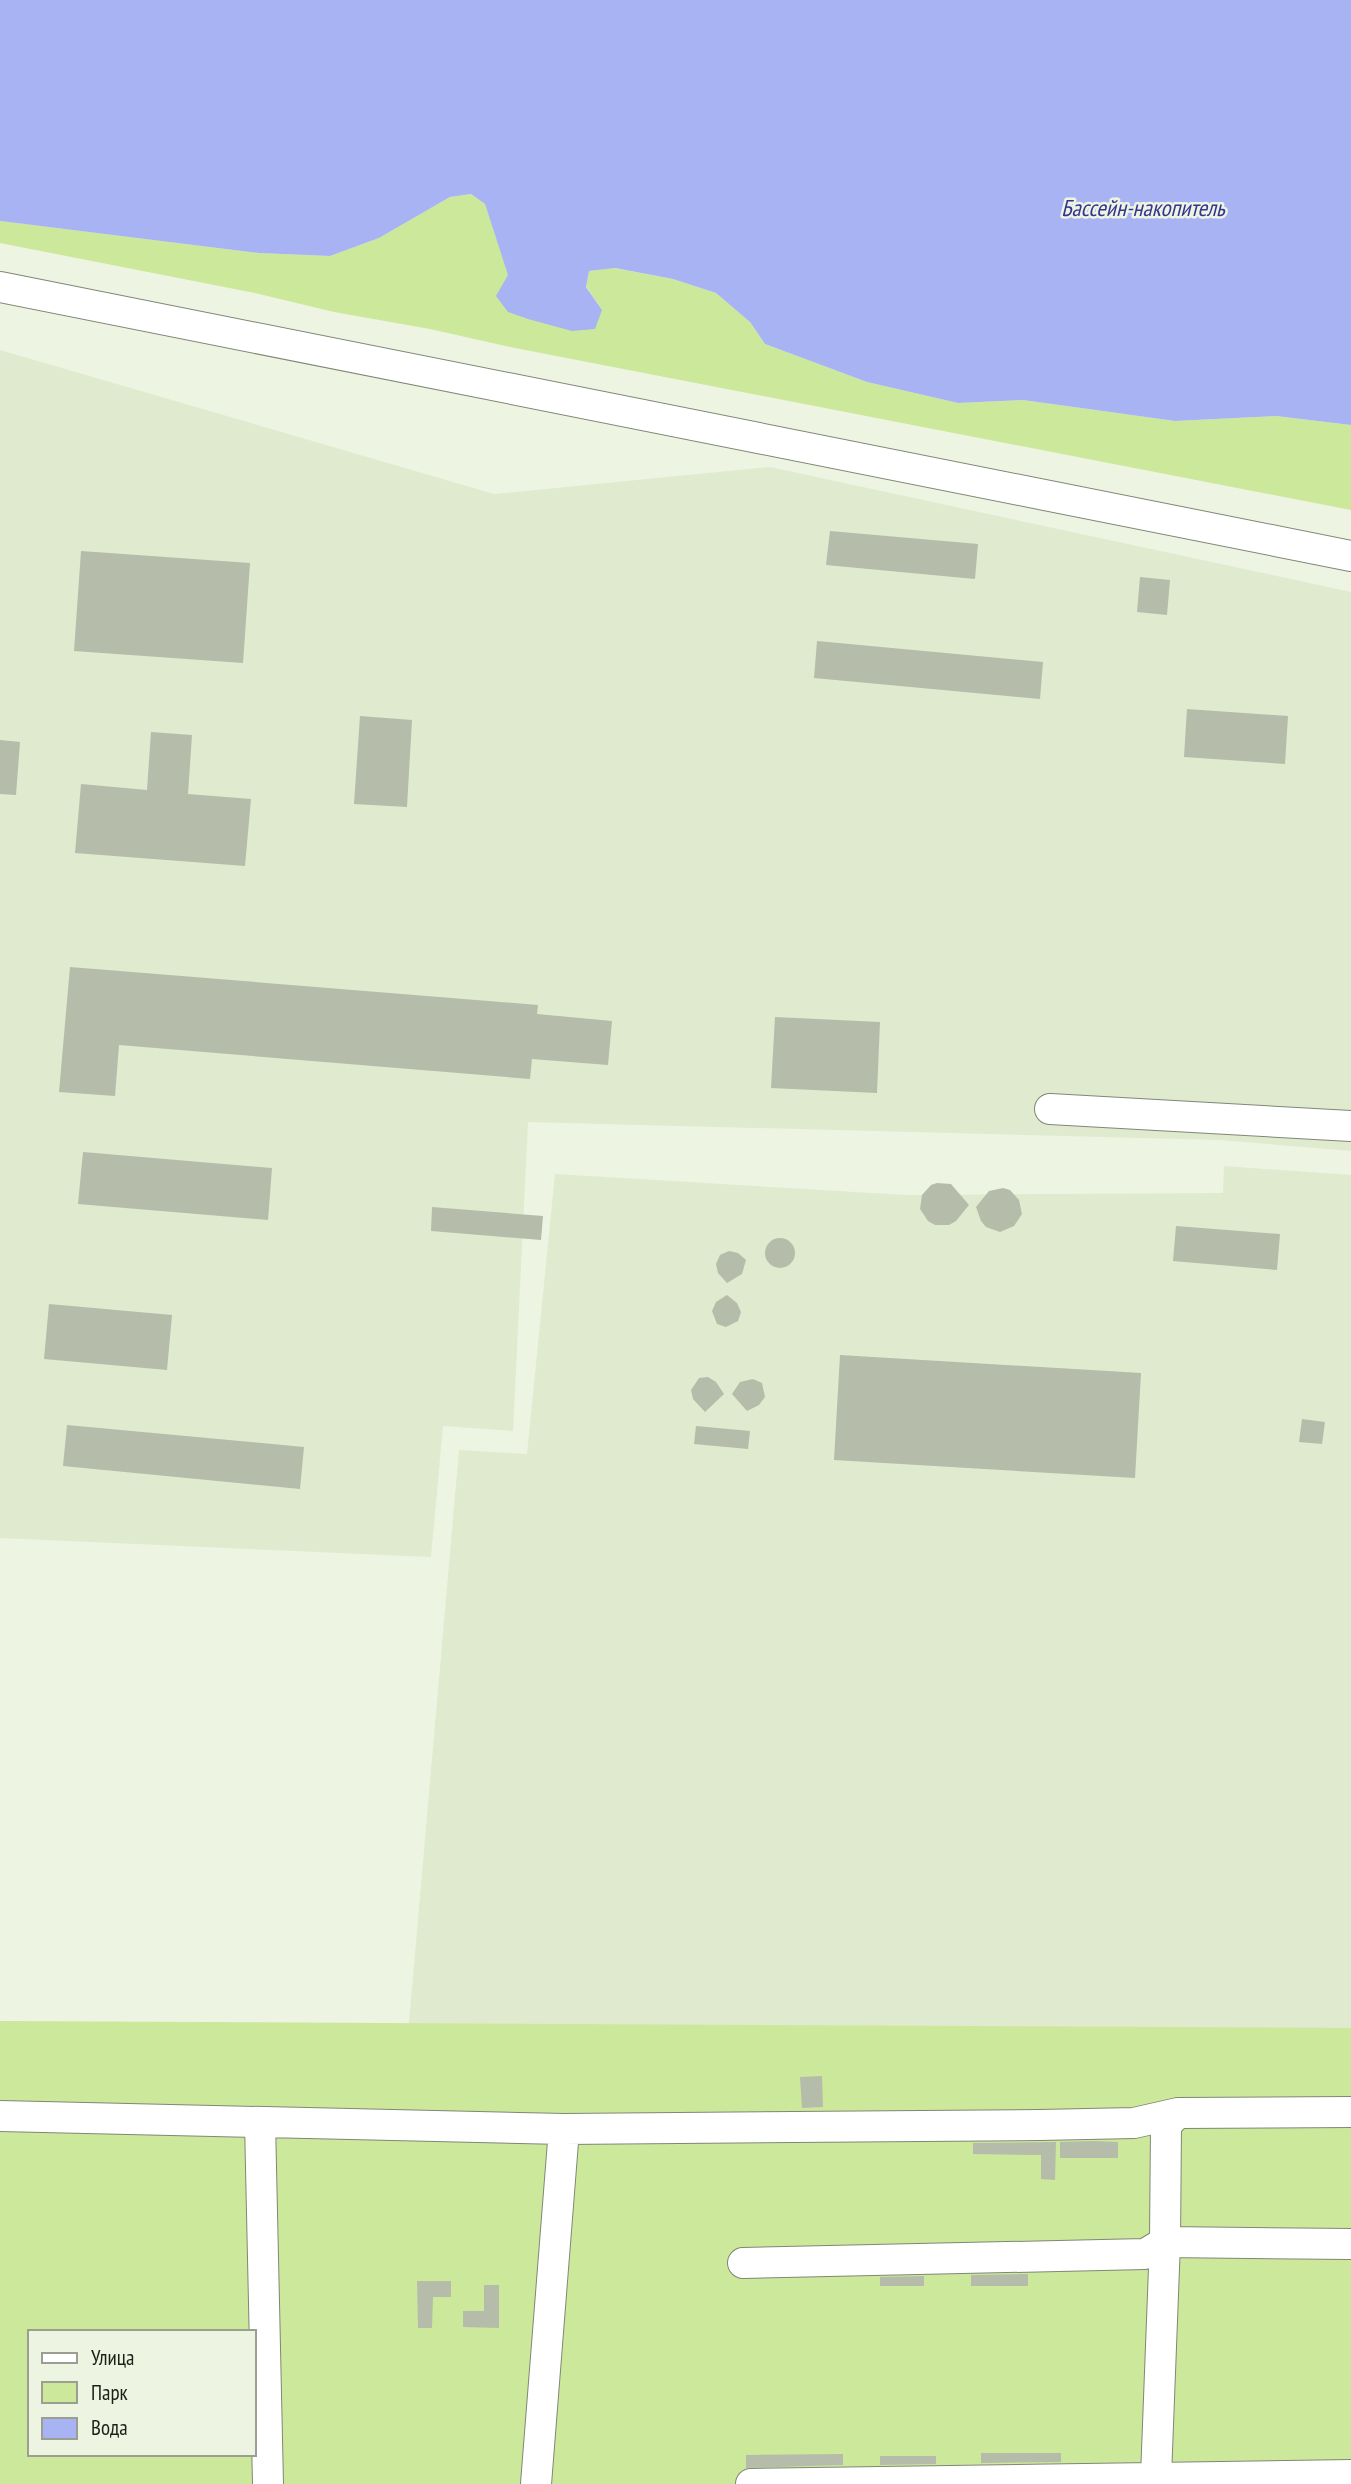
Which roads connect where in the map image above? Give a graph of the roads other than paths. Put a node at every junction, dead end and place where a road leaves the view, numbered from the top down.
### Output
1 (0, 287) edge
2 (1351, 556) edge
3 (1050, 1109) dead end
4 (1351, 1126) edge
5 (1351, 2112) edge
6 (1178, 2113) junction
7 (0, 2116) edge
8 (260, 2122) junction
9 (564, 2129) junction
10 (1165, 2242) junction
11 (1351, 2244) edge
12 (743, 2263) dead end
13 (1351, 2475) edge
14 (1156, 2477) junction
15 (268, 2484) edge
16 (536, 2484) edge
17 (751, 2484) edge

1 - 2 street
3 - 4 street
5 - 6 street
6 - 9 street
6 - 10 street
7 - 8 street
8 - 9 street
8 - 15 street
9 - 16 street
10 - 11 street
10 - 12 street
10 - 14 street
13 - 14 street
14 - 17 street

